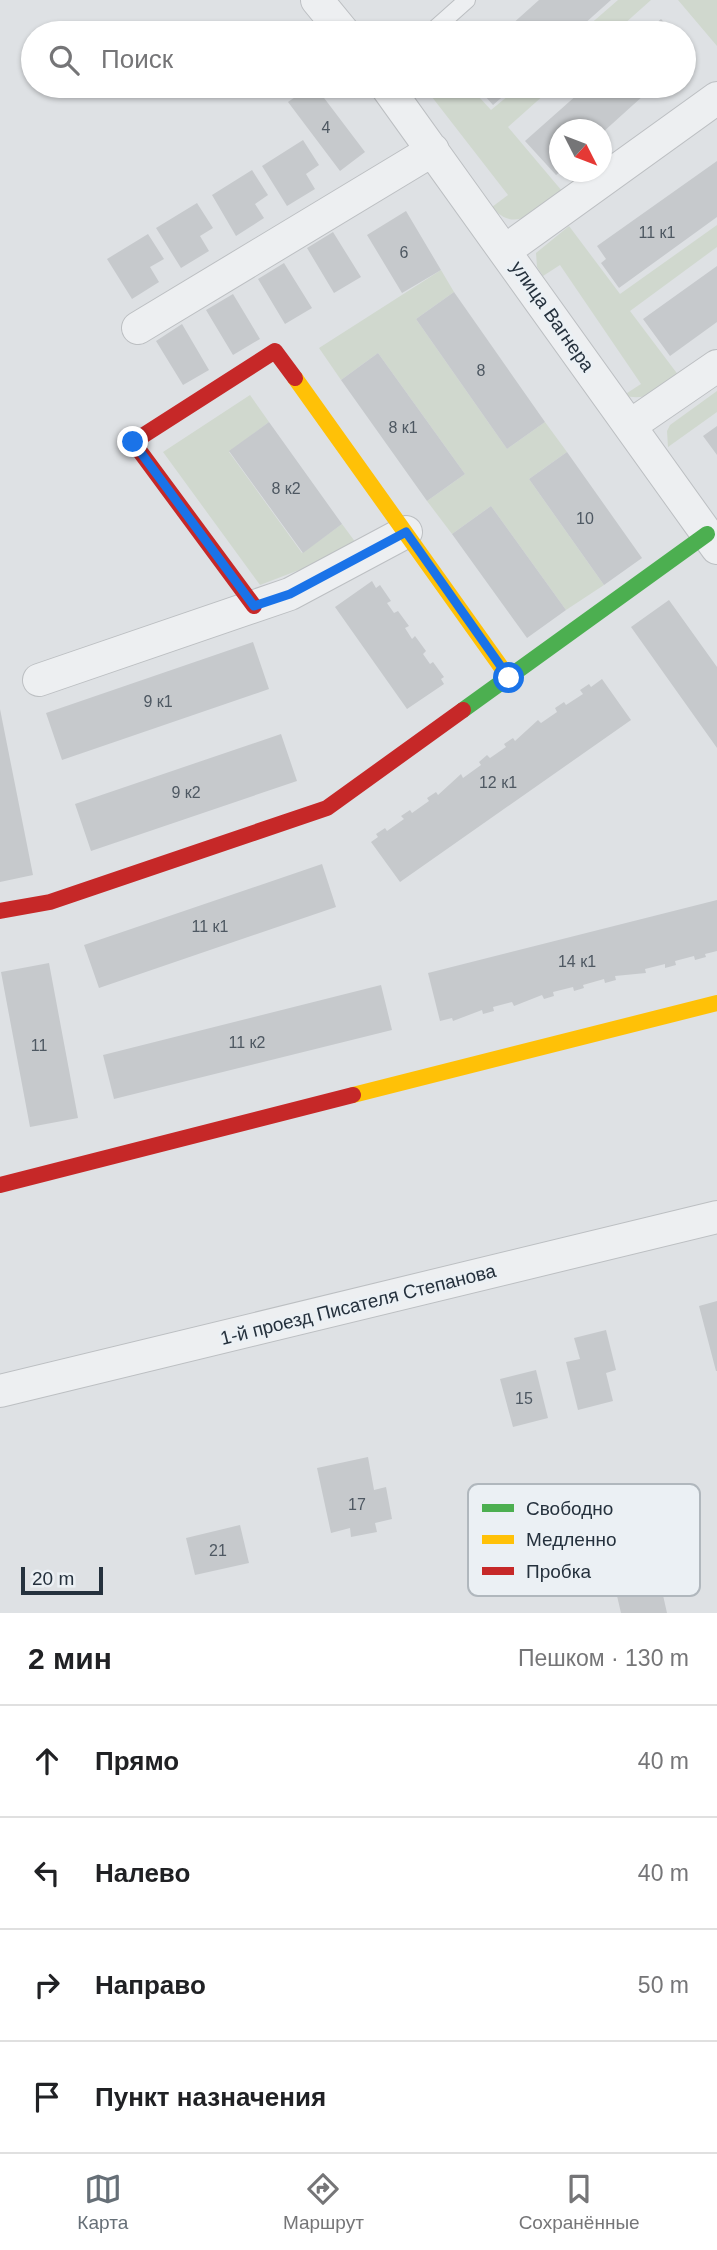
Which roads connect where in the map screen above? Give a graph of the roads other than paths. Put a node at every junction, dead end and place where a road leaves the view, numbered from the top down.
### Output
1 (317, 0) edge
2 (467, 0) edge
3 (334, 21) edge
4 (443, 21) edge
5 (395, 98) edge
6 (717, 98) edge
7 (433, 150) junction
8 (506, 250) junction
9 (138, 328) dead end
10 (717, 366) edge
11 (631, 425) junction
12 (406, 532) junction
13 (712, 541) edge
14 (254, 606) junction
15 (509, 678) junction
16 (38, 680) dead end
17 (0, 911) edge
18 (717, 1003) edge
19 (0, 1185) edge
20 (717, 1217) edge
21 (0, 1391) edge

1 - 3 street
2 - 4 lane
5 - 7 street, улица Вагнера
6 - 8 street
7 - 8 street, улица Вагнера
7 - 9 street
8 - 11 street, улица Вагнера
10 - 11 street
11 - 13 street, улица Вагнера
12 - 14 street
12 - 14 street
12 - 15 street
13 - 15 street
14 - 16 street
15 - 17 street
18 - 19 street
20 - 21 street, 1-й проезд Писателя Степанова

